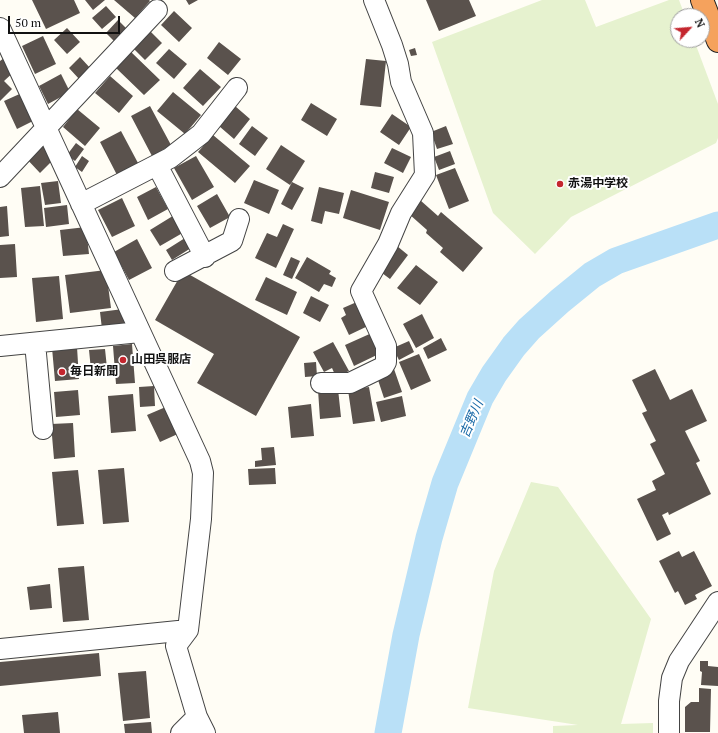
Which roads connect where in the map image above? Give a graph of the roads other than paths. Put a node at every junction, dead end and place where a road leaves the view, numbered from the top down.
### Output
1 (374, 0) edge
2 (702, 0) edge
3 (157, 10) dead end
4 (2, 41) edge
5 (718, 42) edge
6 (237, 88) dead end
7 (46, 127) junction
8 (157, 165) junction
9 (0, 177) edge
10 (81, 204) junction
11 (239, 219) dead end
12 (205, 257) junction
13 (175, 271) dead end
14 (140, 332) junction
15 (35, 344) junction
16 (0, 346) edge
17 (321, 383) dead end
18 (43, 429) dead end
19 (718, 602) edge
20 (188, 630) junction
21 (0, 649) edge
22 (201, 725) edge
23 (181, 733) edge
24 (669, 733) edge

1 - 17 street
2 - 5 highway
3 - 7 street
4 - 7 street
6 - 8 street
7 - 9 street
7 - 10 street
8 - 10 street
8 - 12 street
10 - 14 street
11 - 12 street
12 - 13 street
14 - 15 street
14 - 20 street
15 - 16 street
15 - 18 street
19 - 24 street
20 - 21 street
20 - 22 street
22 - 23 street

